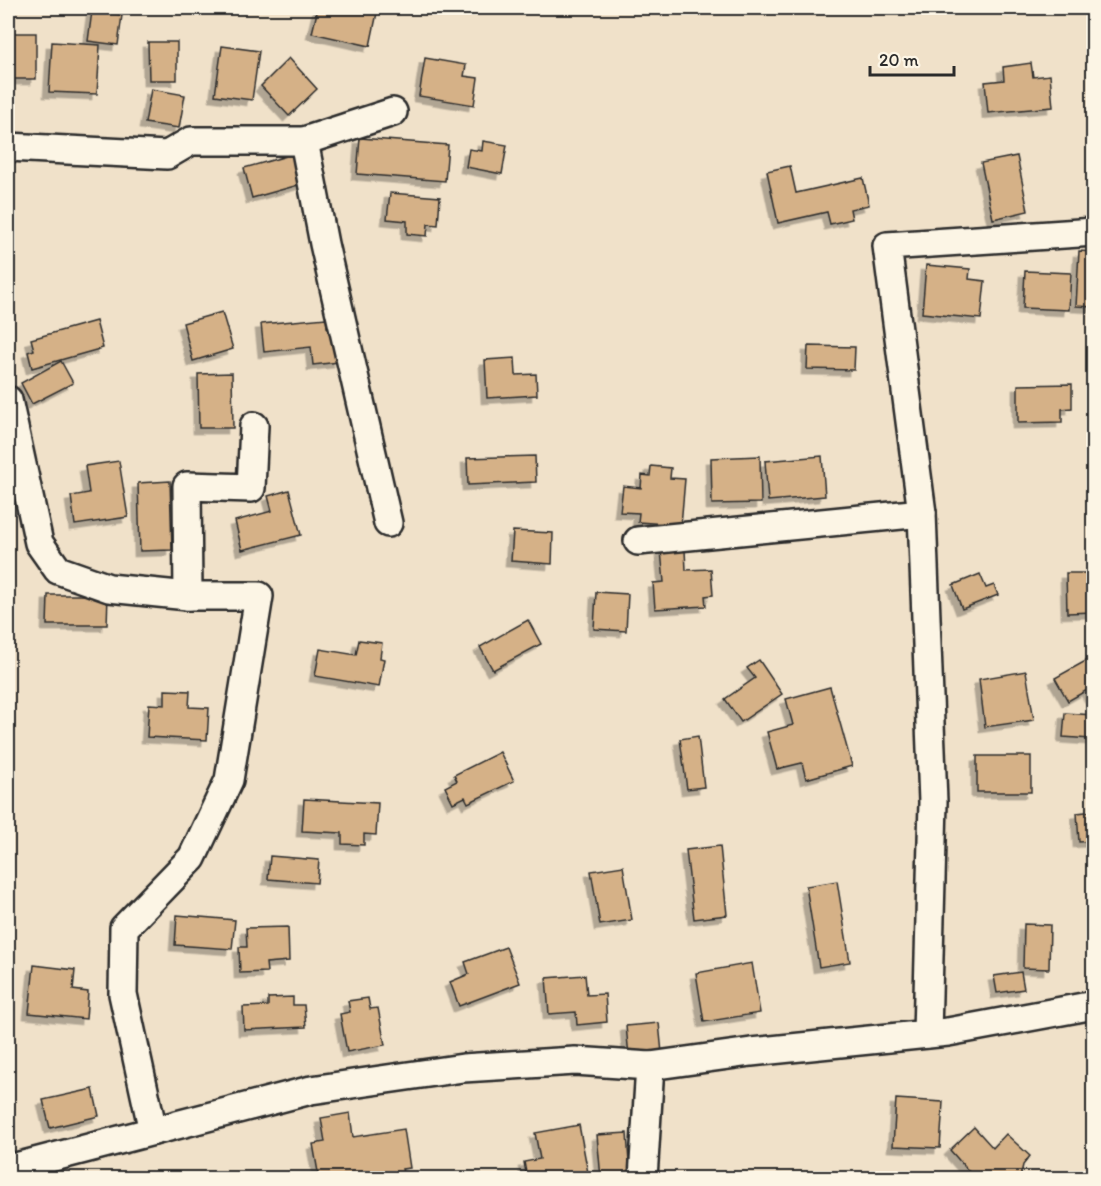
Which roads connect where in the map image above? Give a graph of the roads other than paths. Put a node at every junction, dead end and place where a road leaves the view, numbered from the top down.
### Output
1 (393, 112) dead end
2 (304, 141) junction
3 (8, 147) edge
4 (1094, 232) edge
5 (8, 400) edge
6 (254, 426) dead end
7 (922, 513) junction
8 (388, 523) dead end
9 (638, 540) dead end
10 (188, 596) junction
11 (1094, 1005) edge
12 (927, 1034) junction
13 (651, 1066) junction
14 (153, 1131) junction
15 (8, 1169) edge
16 (643, 1179) edge

1 - 2 street
2 - 3 street
2 - 8 street
4 - 7 street
5 - 10 street
6 - 10 street
7 - 9 street
7 - 12 street
10 - 14 street
11 - 12 street
12 - 13 street
13 - 14 street
13 - 16 street
14 - 15 street

